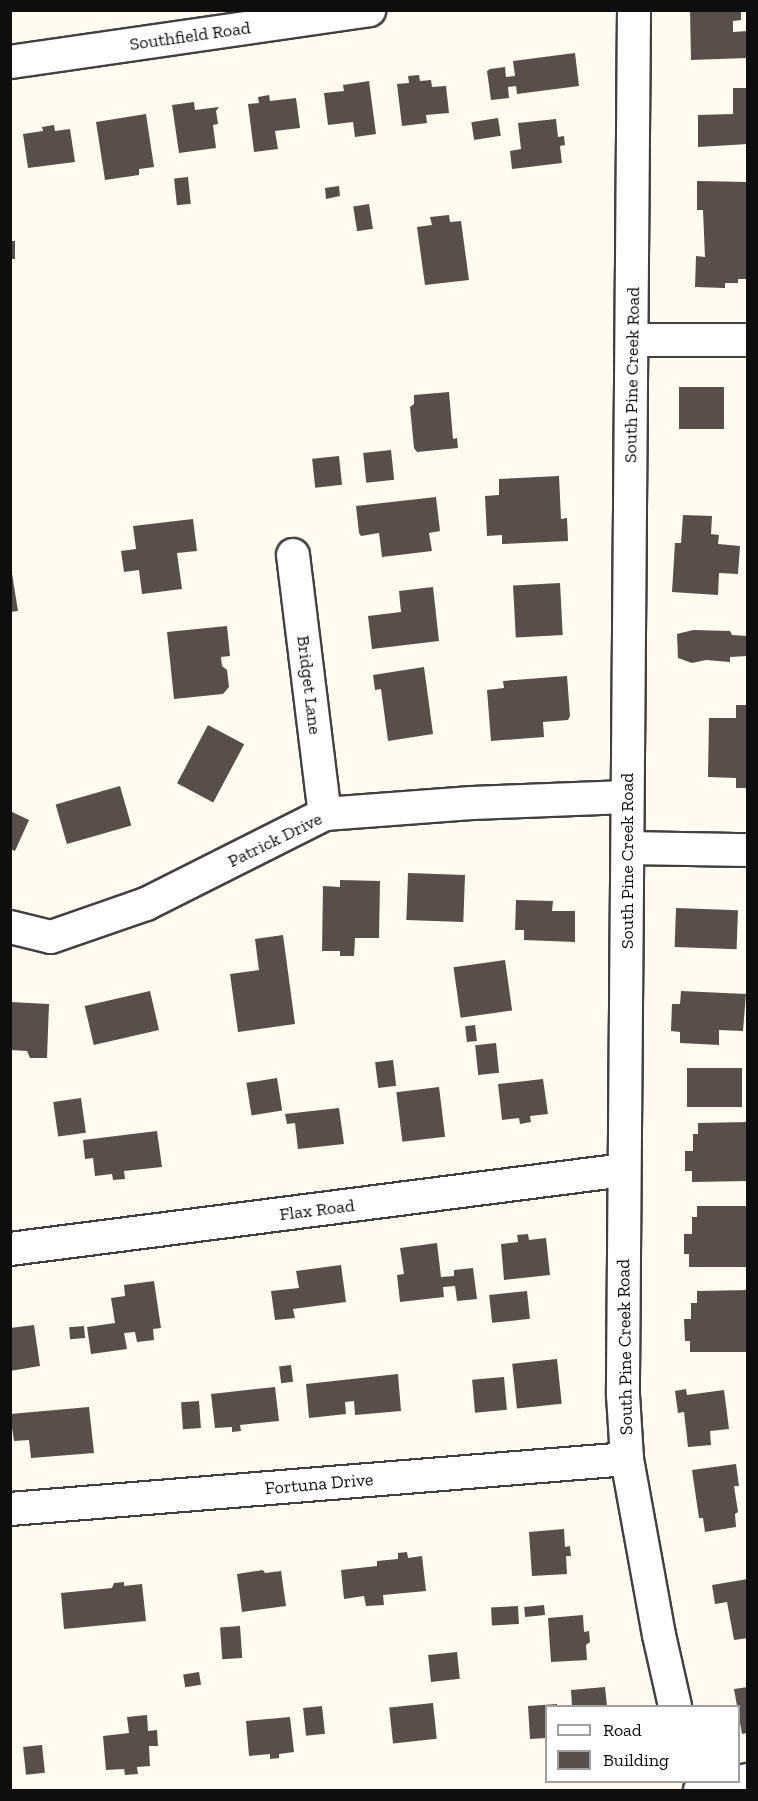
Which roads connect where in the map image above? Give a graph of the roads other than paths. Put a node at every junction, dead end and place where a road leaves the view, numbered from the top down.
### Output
1 (369, 10) edge
2 (634, 10) edge
3 (10, 62) edge
4 (632, 340) junction
5 (747, 340) edge
6 (293, 555) dead end
7 (627, 797) junction
8 (325, 814) junction
9 (628, 848) junction
10 (747, 850) edge
11 (10, 927) edge
12 (624, 1170) junction
13 (10, 1249) edge
14 (627, 1459) junction
15 (10, 1509) edge
16 (675, 1705) edge
17 (734, 1783) edge
18 (700, 1791) edge

1 - 3 street, Southfield Road
2 - 4 street, South Pine Creek Road
4 - 5 street
4 - 7 street, South Pine Creek Road
6 - 8 street, Bridget Lane
7 - 8 street, Patrick Drive
7 - 9 street, South Pine Creek Road
8 - 11 street, Patrick Drive
9 - 10 street
9 - 12 street, South Pine Creek Road
12 - 13 street, Flax Road
12 - 14 street, South Pine Creek Road
14 - 15 street, Fortuna Drive
14 - 16 street, South Pine Creek Road
17 - 18 street

